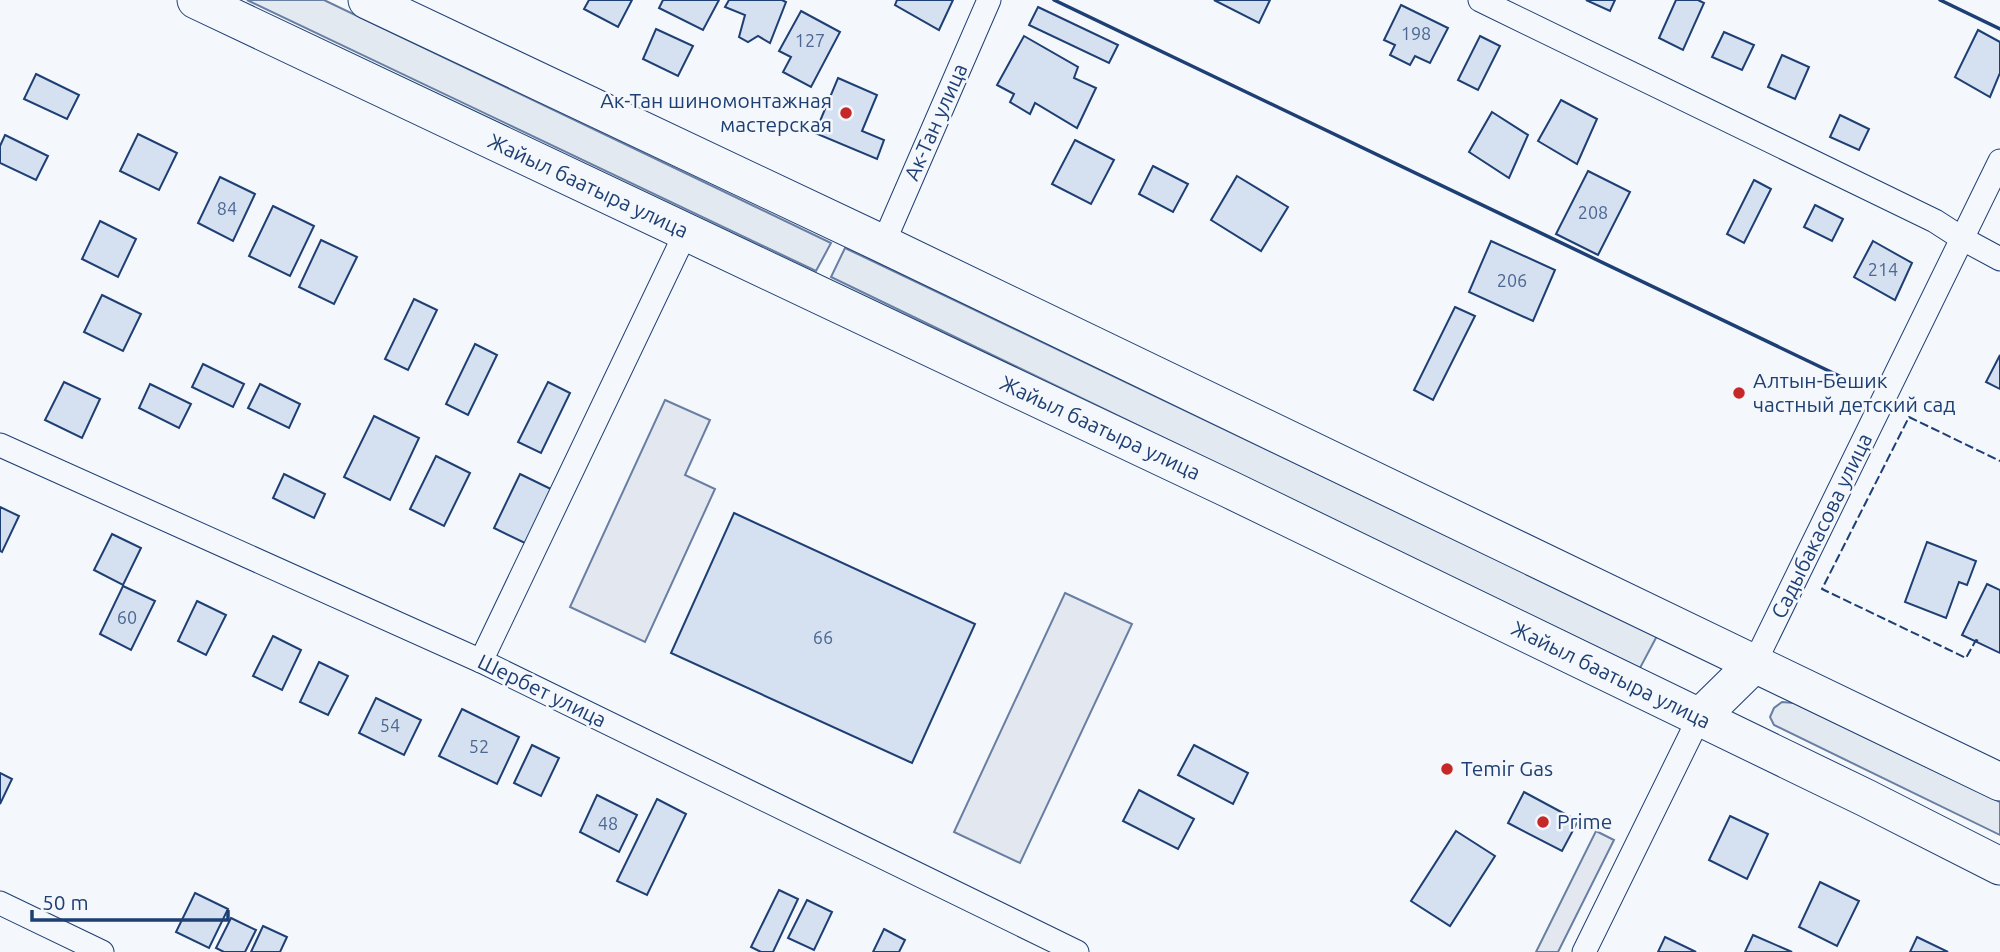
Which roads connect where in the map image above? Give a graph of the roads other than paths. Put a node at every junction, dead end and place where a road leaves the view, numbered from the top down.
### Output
1 (196, 0) edge
2 (367, 0) edge
3 (989, 0) edge
4 (1480, 0) edge
5 (2000, 161) edge
6 (686, 232) junction
7 (1963, 239) junction
8 (883, 244) junction
9 (2000, 259) edge
10 (0, 445) edge
11 (481, 661) junction
12 (1754, 664) junction
13 (1699, 718) junction
14 (2000, 782) edge
15 (2000, 866) edge
16 (0, 902) edge
17 (102, 952) edge
18 (1077, 952) edge
19 (1584, 952) edge

1 - 6 main road, Жайыл баатыра улица
2 - 8 main road
3 - 8 street, Ак-Тан улица
4 - 7 street
5 - 7 street, Садыбакасова улица
6 - 11 street
6 - 13 main road, Жайыл баатыра улица
7 - 9 street
7 - 12 street, Садыбакасова улица
8 - 12 main road
10 - 11 street, Шербет улица
11 - 18 street, Шербет улица
12 - 13 main road
12 - 14 main road
13 - 15 main road, Жайыл баатыра улица
13 - 19 street
16 - 17 street

